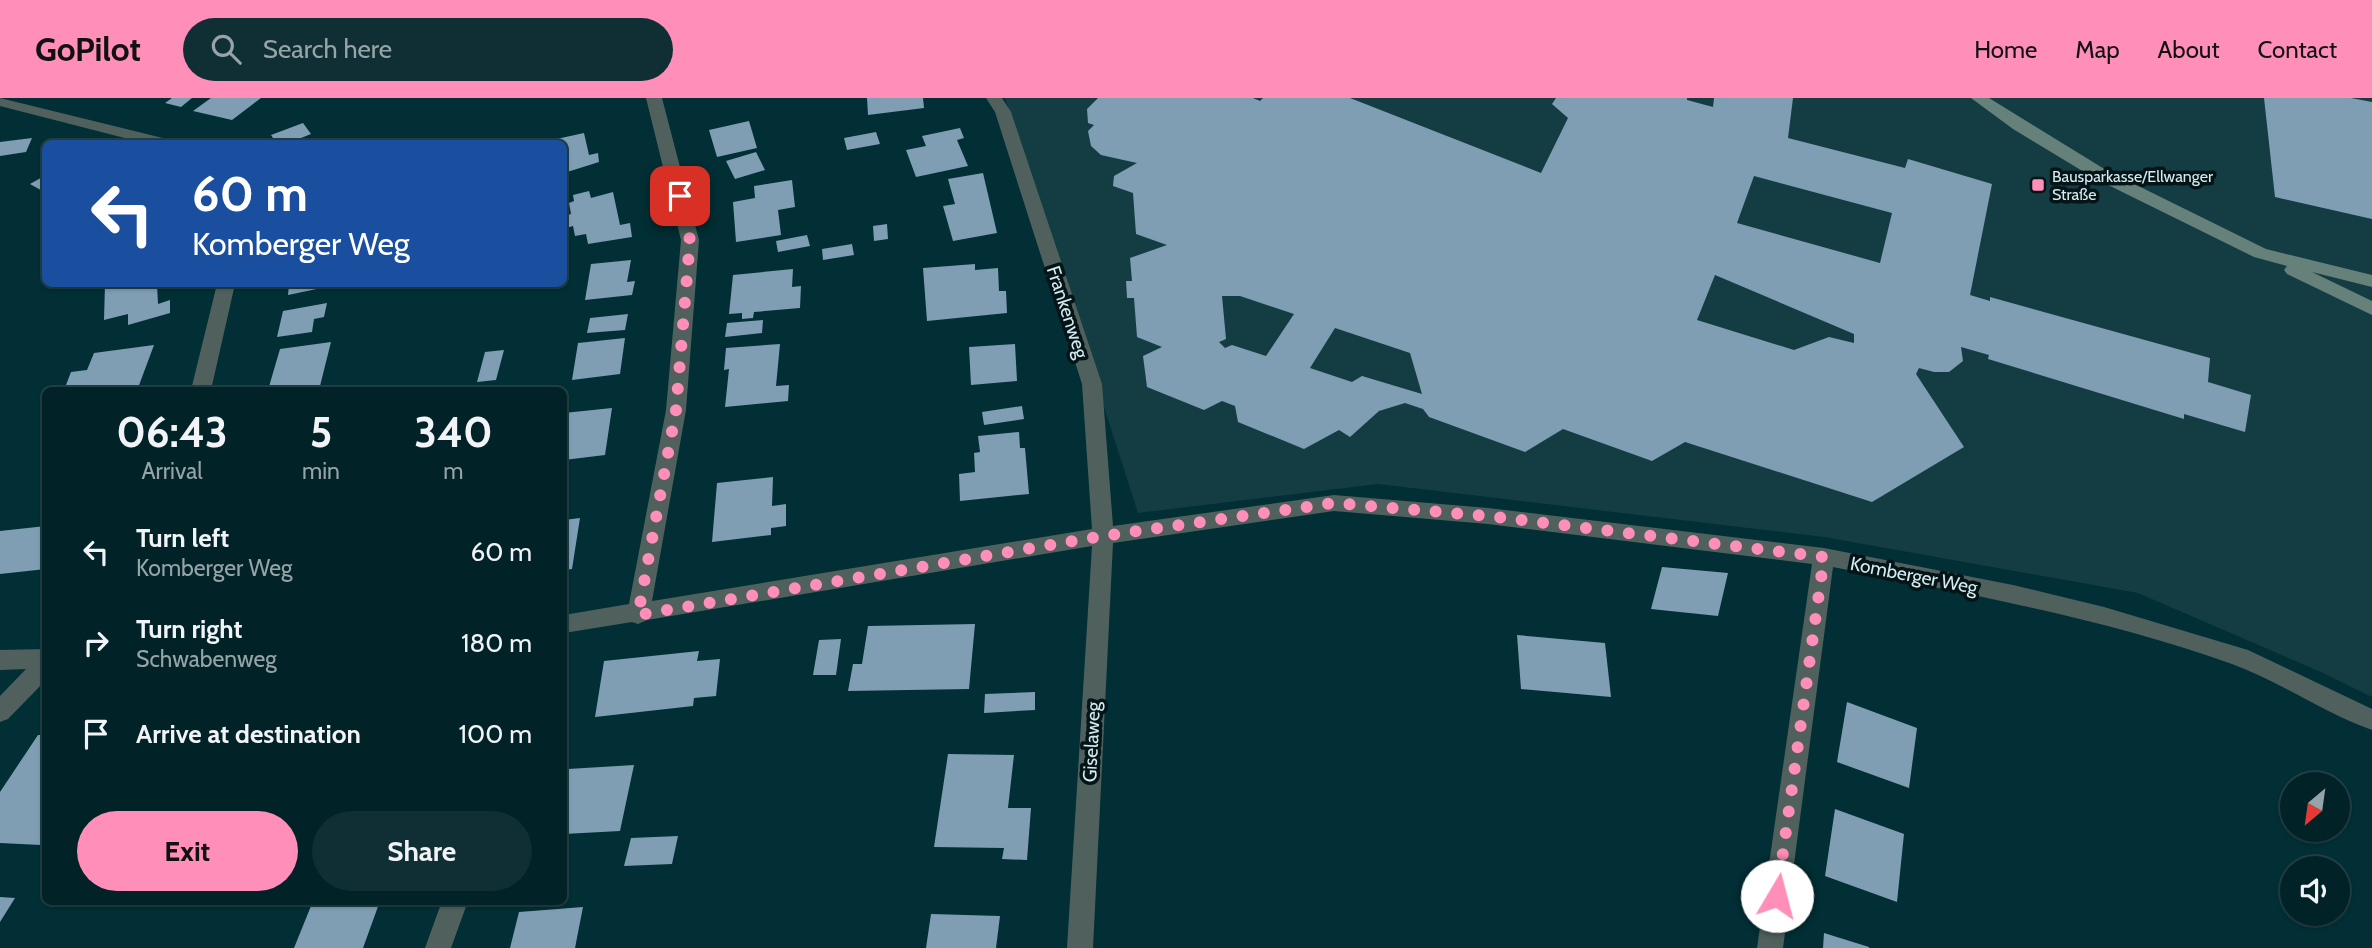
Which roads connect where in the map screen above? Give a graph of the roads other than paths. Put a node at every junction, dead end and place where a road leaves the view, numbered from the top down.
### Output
1 (654, 98) edge
2 (994, 98) edge
3 (1979, 98) edge
4 (0, 101) edge
5 (153, 140) edge
6 (2259, 253) junction
7 (2372, 281) edge
8 (225, 287) edge
9 (2372, 310) edge
10 (202, 387) edge
11 (1103, 536) junction
12 (1824, 557) junction
13 (638, 615) junction
14 (567, 624) edge
15 (0, 660) edge
16 (42, 662) edge
17 (42, 666) edge
18 (0, 712) edge
19 (2372, 719) edge
20 (454, 905) edge
21 (438, 948) edge
22 (1080, 948) edge
23 (1770, 948) edge

1 - 13 street
2 - 11 street, Frankenweg
3 - 6 main road
4 - 5 street
6 - 7 main road
6 - 9 main road
8 - 10 street
11 - 12 street, Komberger Weg
11 - 13 street, Komberger Weg
11 - 22 street, Giselaweg
12 - 19 street, Komberger Weg
12 - 23 street
13 - 14 street, Komberger Weg
15 - 16 street
17 - 18 street
20 - 21 street

